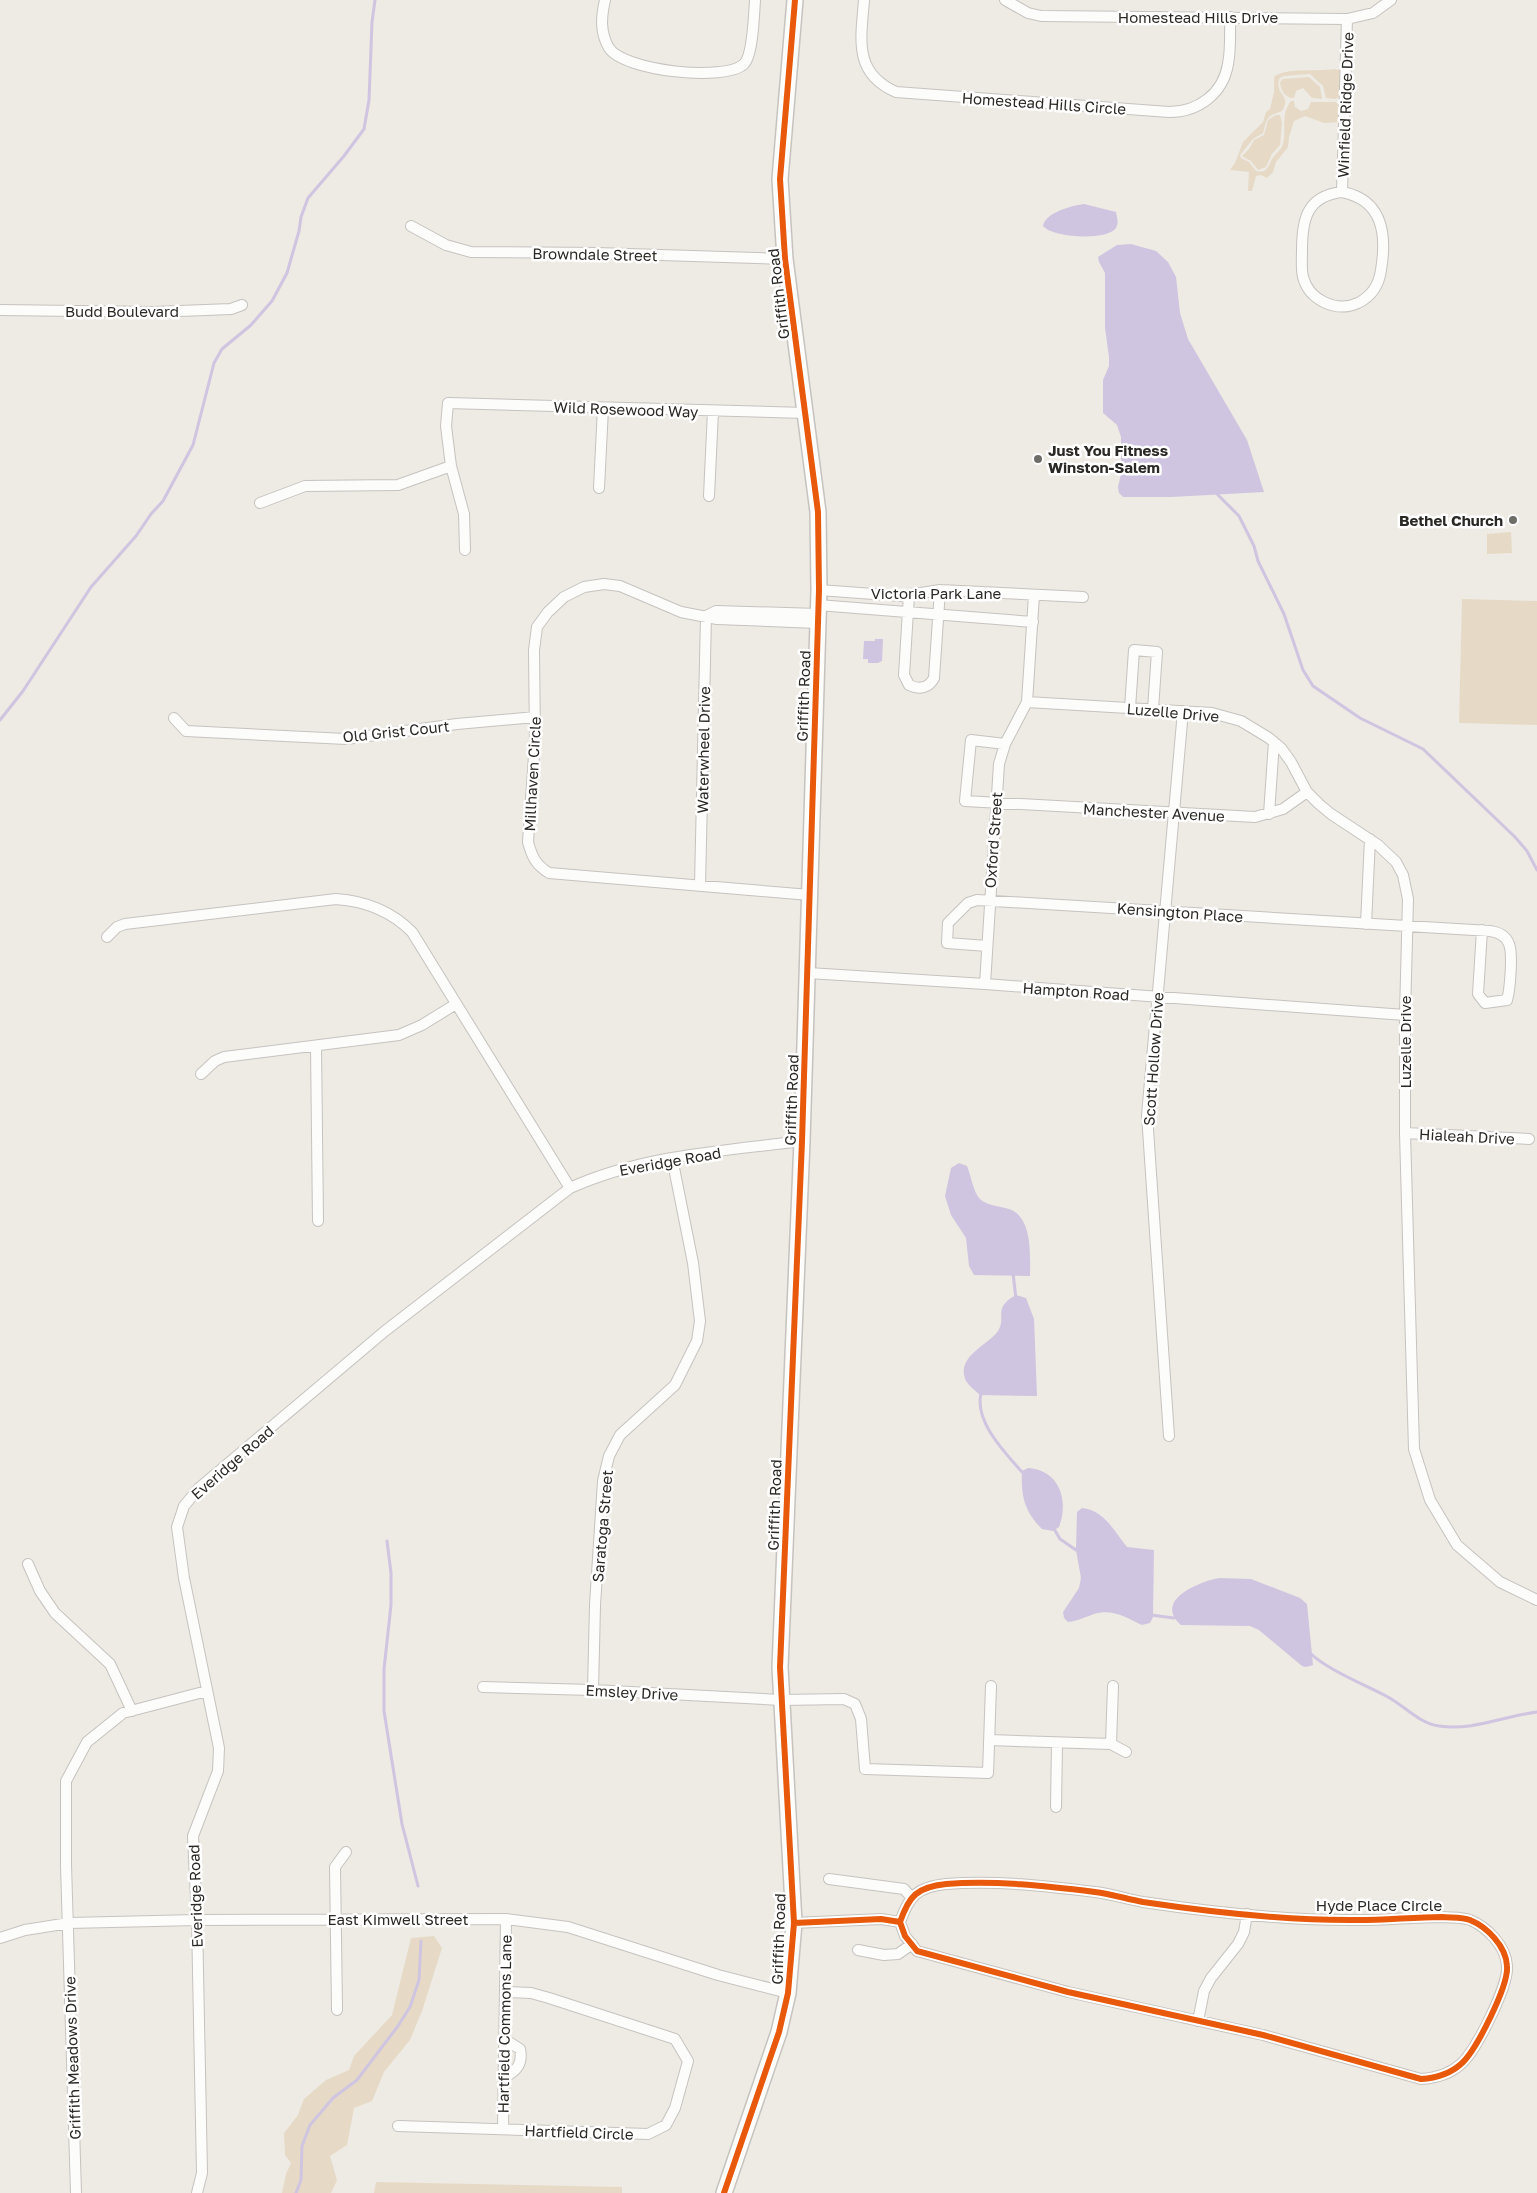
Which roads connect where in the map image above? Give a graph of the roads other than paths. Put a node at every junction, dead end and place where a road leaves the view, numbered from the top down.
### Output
1 (605, 0) edge
2 (755, 0) edge
3 (795, 0) edge
4 (864, 0) edge
5 (1005, 0) edge
6 (1391, 0) edge
7 (1230, 17) junction
8 (1347, 19) junction
9 (1342, 192) junction
10 (411, 226) dead end
11 (785, 259) junction
12 (242, 305) dead end
13 (0, 310) edge
14 (602, 408) junction
15 (713, 411) junction
16 (805, 413) junction
17 (451, 466) junction
18 (599, 488) dead end
19 (709, 496) dead end
20 (260, 503) dead end
21 (465, 550) dead end
22 (940, 590) junction
23 (909, 595) junction
24 (1034, 595) junction
25 (1083, 598) dead end
26 (818, 608) junction
27 (908, 611) junction
28 (706, 616) junction
29 (938, 616) junction
30 (1033, 622) junction
31 (1027, 702) junction
32 (1130, 708) junction
33 (1153, 709) junction
34 (1183, 711) junction
35 (535, 717) junction
36 (174, 718) dead end
37 (1274, 742) junction
38 (1005, 744) junction
39 (1307, 792) junction
40 (996, 803) junction
41 (1173, 813) junction
42 (1269, 814) junction
43 (1370, 839) junction
44 (700, 885) junction
45 (810, 895) junction
46 (989, 901) junction
47 (1164, 910) junction
48 (1366, 924) junction
49 (1407, 927) junction
50 (1482, 930) junction
51 (107, 938) dead end
52 (987, 946) junction
53 (808, 973) junction
54 (985, 984) junction
55 (1157, 996) junction
56 (456, 1004) junction
57 (1405, 1015) junction
58 (316, 1046) junction
59 (201, 1074) dead end
60 (1405, 1133) junction
61 (1529, 1139) dead end
62 (802, 1141) junction
63 (672, 1158) junction
64 (570, 1188) junction
65 (318, 1221) dead end
66 (1169, 1436) dead end
67 (28, 1564) dead end
68 (1537, 1600) edge
69 (991, 1686) dead end
70 (1113, 1686) dead end
71 (482, 1687) dead end
72 (593, 1690) junction
73 (207, 1691) junction
74 (781, 1700) junction
75 (132, 1711) junction
76 (989, 1740) junction
77 (1057, 1742) junction
78 (1111, 1744) junction
79 (1126, 1752) dead end
80 (1056, 1807) dead end
81 (346, 1852) dead end
82 (829, 1878) dead end
83 (910, 1897) junction
84 (1247, 1914) junction
85 (335, 1919) junction
86 (506, 1919) junction
87 (197, 1920) junction
88 (900, 1922) junction
89 (69, 1923) junction
90 (794, 1923) junction
91 (0, 1938) edge
92 (912, 1944) junction
93 (858, 1950) dead end
94 (504, 1992) junction
95 (788, 1992) junction
96 (337, 2010) dead end
97 (1198, 2020) junction
98 (504, 2039) junction
99 (504, 2078) junction
100 (398, 2126) dead end
101 (503, 2129) junction
102 (76, 2193) edge
103 (197, 2193) edge
104 (724, 2193) edge

1 - 2 street
3 - 11 street, Griffith Road
4 - 7 street, Homestead Hills Circle
5 - 7 street, Homestead Hills Drive
6 - 8 street, Homestead Hills Drive
7 - 8 street, Homestead Hills Drive
8 - 9 street, Winfield Ridge Drive
9 - 9 street, Winfield Ridge Drive
10 - 11 street, Browndale Street
11 - 16 street, Griffith Road
12 - 13 street, Budd Boulevard
14 - 15 street, Wild Rosewood Way
14 - 17 street, Wild Rosewood Way
14 - 18 street
15 - 16 street, Wild Rosewood Way
15 - 19 street
16 - 26 street, Griffith Road
17 - 20 street
17 - 21 street
22 - 23 street, Victoria Park Lane
22 - 24 street, Victoria Park Lane
22 - 29 street
23 - 26 street, Victoria Park Lane
23 - 27 street
24 - 25 street, Victoria Park Lane
24 - 30 street
26 - 27 street, Victoria Park Lane
26 - 28 street, Millhaven Circle
26 - 45 street, Griffith Road
27 - 29 street, Victoria Park Lane
27 - 29 street
28 - 35 street, Millhaven Circle
28 - 44 street, Waterwheel Drive
29 - 30 street, Victoria Park Lane
30 - 31 street
31 - 32 street, Luzelle Drive
31 - 38 street, Oxford Street
32 - 33 street, Luzelle Drive
32 - 33 street
33 - 34 street, Luzelle Drive
34 - 37 street, Luzelle Drive
34 - 41 street, Scott Hollow Drive
35 - 36 street, Old Grist Court
35 - 44 street, Millhaven Circle
37 - 39 street, Luzelle Drive
37 - 42 street
38 - 40 street, Oxford Street
38 - 40 street, Manchester Avenue
39 - 42 street, Manchester Avenue
39 - 43 street, Luzelle Drive
40 - 41 street, Manchester Avenue
40 - 46 street, Oxford Street
41 - 42 street, Manchester Avenue
41 - 47 street, Scott Hollow Drive
43 - 48 street
43 - 49 street, Luzelle Drive
44 - 45 street, Millhaven Circle
45 - 53 street, Griffith Road
46 - 47 street, Kensington Place
46 - 52 street, Oxford Street
46 - 52 street, Kensington Place
47 - 48 street, Kensington Place
47 - 55 street, Scott Hollow Drive
48 - 49 street, Kensington Place
49 - 50 street, Kensington Place
49 - 57 street, Luzelle Drive
50 - 50 street, Kensington Place
51 - 56 street
52 - 54 street, Oxford Street
53 - 54 street, Hampton Road
53 - 62 street, Griffith Road
54 - 55 street, Hampton Road
55 - 57 street, Hampton Road
55 - 66 street, Scott Hollow Drive
56 - 58 street
56 - 64 street
57 - 60 street, Luzelle Drive
58 - 59 street
58 - 65 street
60 - 61 street, Hialeah Drive
60 - 68 street, Luzelle Drive
62 - 63 street, Everidge Road
62 - 74 street, Griffith Road
63 - 64 street, Everidge Road
63 - 72 street, Saratoga Street
64 - 73 street, Everidge Road
67 - 75 street
69 - 76 street
70 - 78 street
71 - 72 street, Emsley Drive
72 - 74 street, Emsley Drive
73 - 75 street, Griffith Meadows Drive
73 - 87 street, Everidge Road
74 - 76 street, Emsley Drive
74 - 90 street, Griffith Road
75 - 89 street, Griffith Meadows Drive
76 - 77 street
77 - 78 street
77 - 80 street
78 - 79 street
81 - 85 street
82 - 83 street
83 - 84 street, Hyde Place Circle
83 - 88 street
84 - 97 street
84 - 97 street, Hyde Place Circle
85 - 86 street, East Kimwell Street
85 - 87 street, East Kimwell Street
85 - 96 street
86 - 94 street, Hartfield Commons Lane
86 - 95 street, East Kimwell Street
87 - 89 street, East Kimwell Street
87 - 103 street, Everidge Road
88 - 90 street
88 - 92 street
89 - 91 street, East Kimwell Street
89 - 102 street, Griffith Meadows Drive
90 - 95 street, Griffith Road
92 - 93 street
92 - 97 street, Hyde Place Circle
94 - 98 street, Hartfield Commons Lane
94 - 101 street, Hartfield Circle
95 - 104 street, Griffith Road
98 - 99 street, Hartfield Commons Lane
98 - 99 street
99 - 101 street, Hartfield Commons Lane
100 - 101 street, Hartfield Circle

